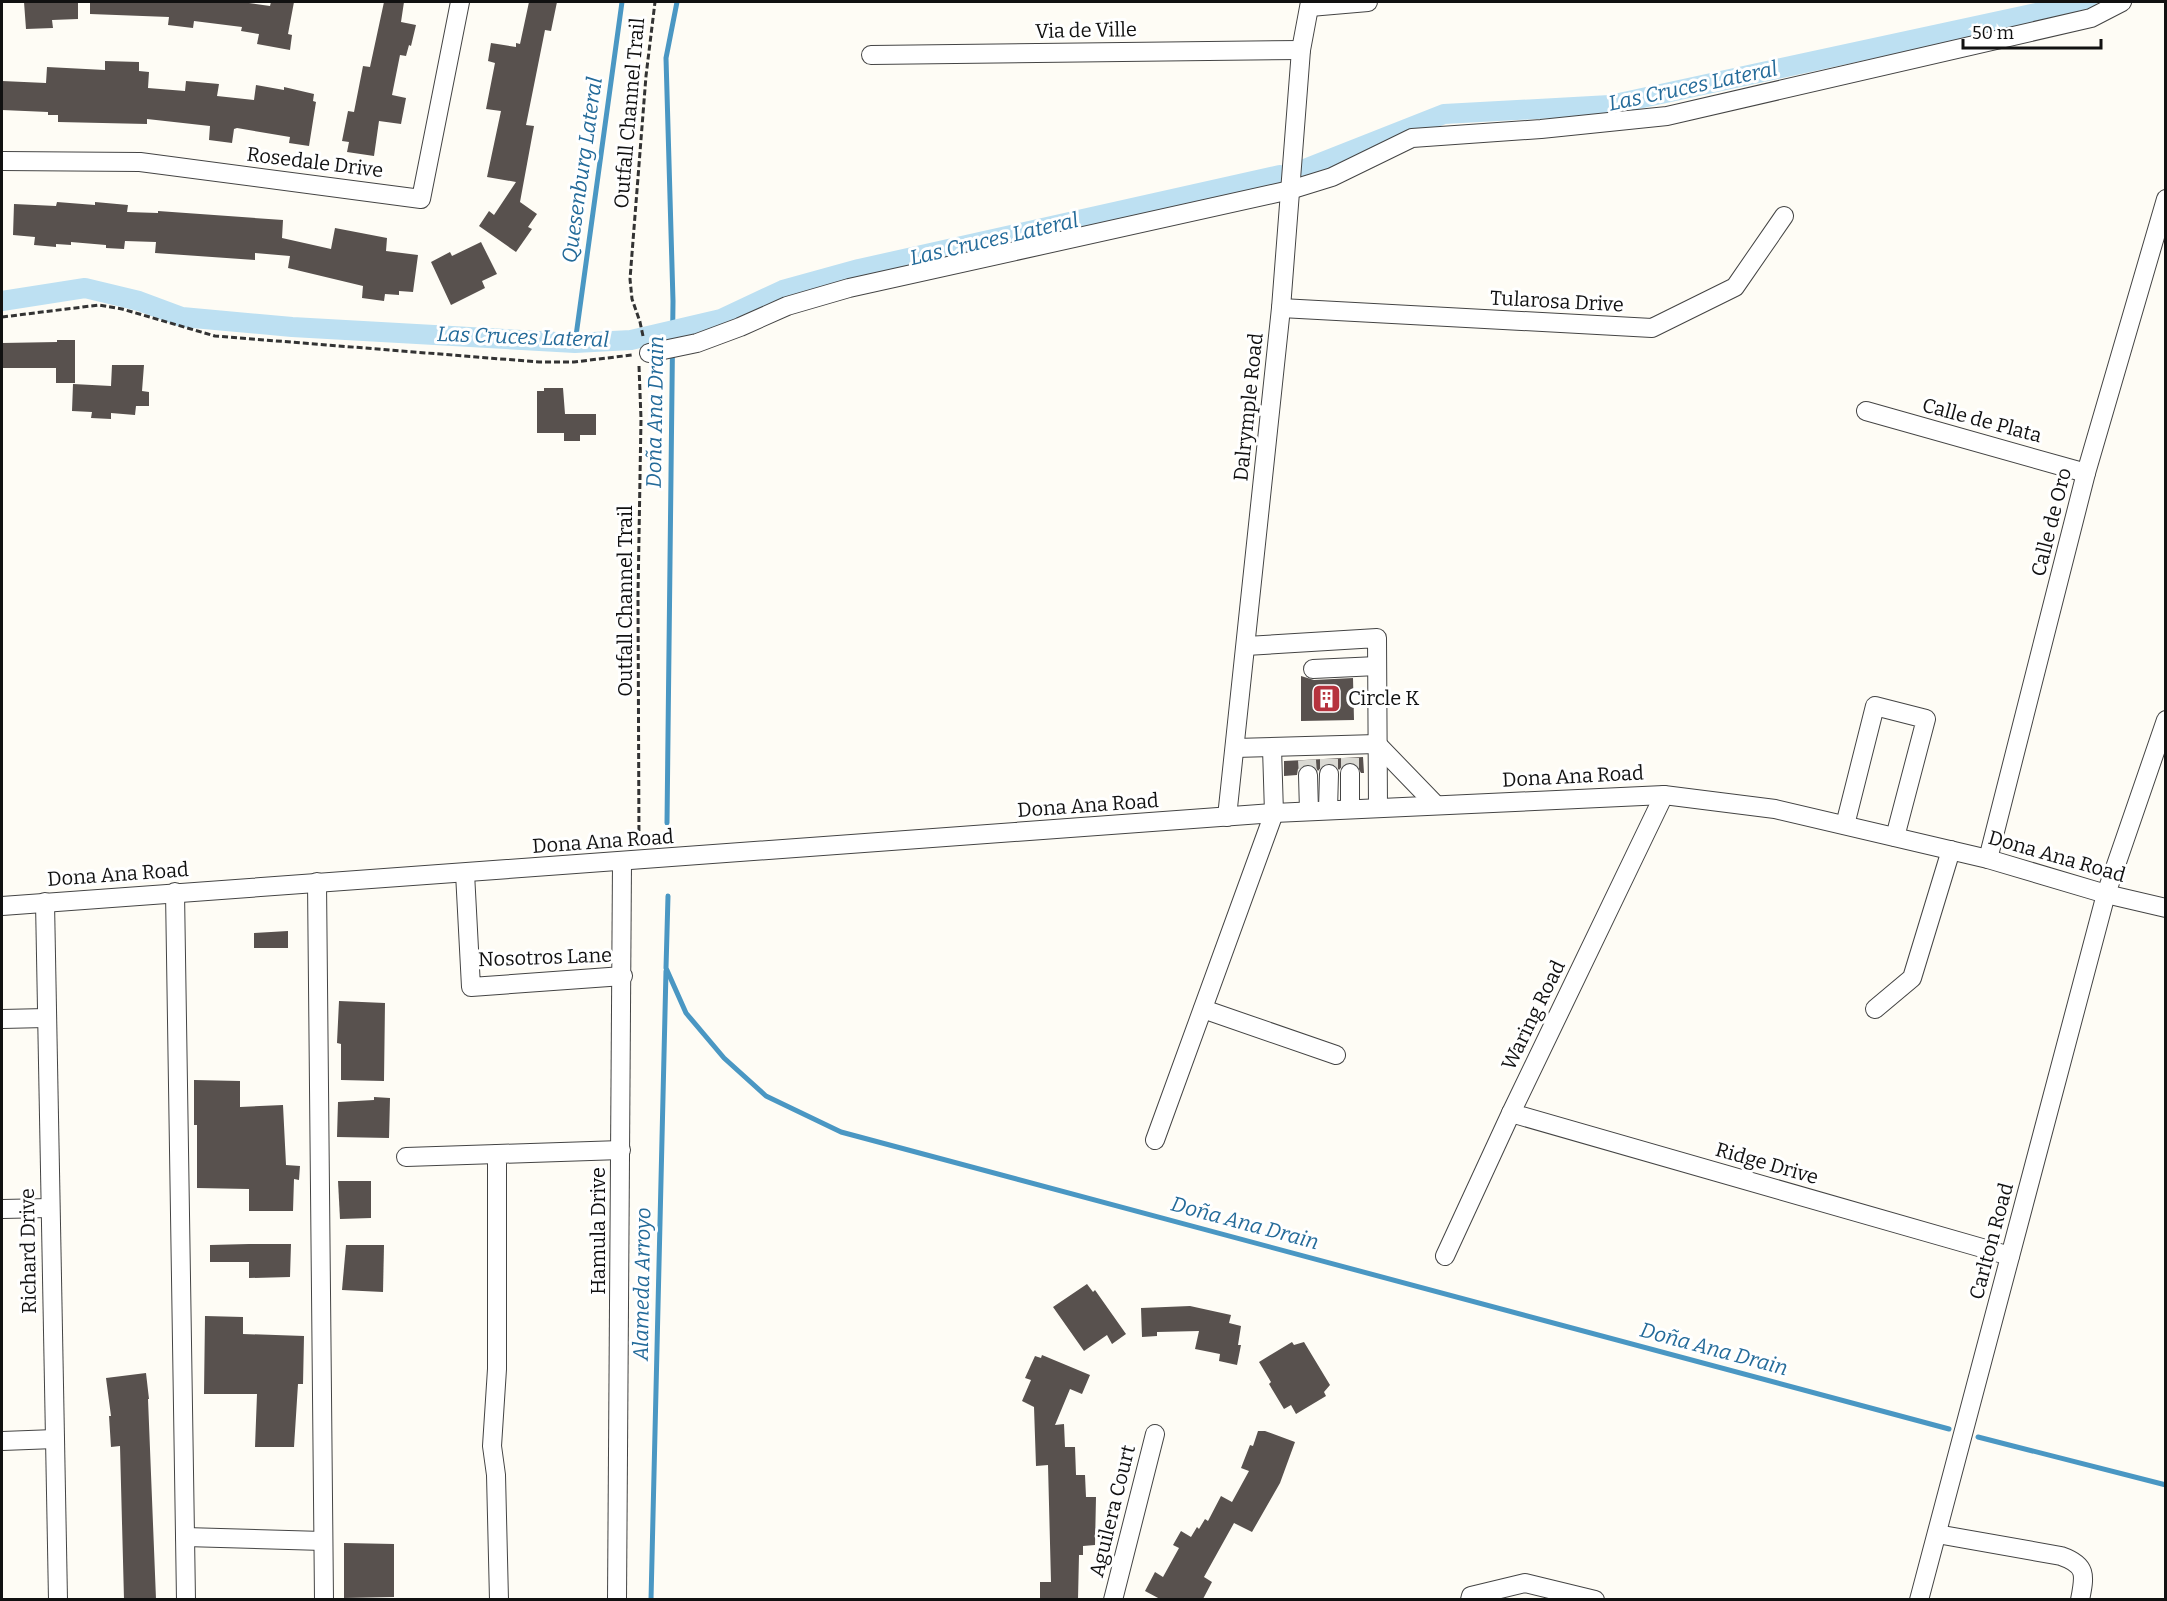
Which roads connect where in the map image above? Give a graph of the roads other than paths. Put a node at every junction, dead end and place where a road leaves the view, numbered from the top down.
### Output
1 (460, 2) edge
2 (1368, 2) edge
3 (2122, 2) edge
4 (1310, 4) edge
5 (1301, 50) junction
6 (871, 55) dead end
7 (2, 161) edge
8 (1290, 190) junction
9 (2166, 199) edge
10 (1784, 216) dead end
11 (1281, 308) junction
12 (645, 354) road end
13 (1866, 411) dead end
14 (2086, 472) junction
15 (1246, 646) junction
16 (1377, 666) junction
17 (1313, 669) dead end
18 (2166, 720) edge
19 (1377, 744) junction
20 (1235, 748) junction
21 (1272, 748) junction
22 (1350, 759) junction
23 (1307, 760) junction
24 (1329, 760) junction
25 (1664, 795) junction
26 (1436, 805) junction
27 (1378, 808) junction
28 (1350, 809) junction
29 (1328, 810) junction
30 (1309, 811) junction
31 (1274, 813) junction
32 (1227, 817) junction
33 (1845, 825) junction
34 (1895, 837) junction
35 (1951, 850) junction
36 (1988, 859) junction
37 (631, 861) junction
38 (465, 873) junction
39 (317, 882) junction
40 (175, 892) junction
41 (2106, 894) junction
42 (45, 902) junction
43 (2, 906) edge
44 (2166, 908) edge
45 (622, 976) junction
46 (1203, 1008) junction
47 (1875, 1009) dead end
48 (46, 1018) junction
49 (2, 1019) edge
50 (1336, 1055) dead end
51 (1511, 1113) junction
52 (1155, 1140) dead end
53 (621, 1150) junction
54 (497, 1154) junction
55 (406, 1157) dead end
56 (50, 1208) junction
57 (2, 1209) edge
58 (1445, 1256) dead end
59 (2010, 1256) junction
60 (1155, 1434) dead end
61 (55, 1439) junction
62 (2, 1441) edge
63 (1936, 1534) junction
64 (184, 1537) junction
65 (323, 1542) junction
66 (58, 1599) edge
67 (186, 1599) edge
68 (324, 1599) edge
69 (499, 1599) edge
70 (617, 1599) edge
71 (1113, 1599) edge
72 (1470, 1599) edge
73 (1595, 1599) edge
74 (1919, 1599) edge
75 (2080, 1599) edge

1 - 7 street, Rosedale Drive
2 - 4 street
3 - 8 street
4 - 5 street, Dalrymple Road
5 - 6 street, Via de Ville
5 - 8 street, Dalrymple Road
8 - 11 street, Dalrymple Road
8 - 12 street
9 - 14 street, Calle de Oro
10 - 11 street, Tularosa Drive
11 - 15 street, Dalrymple Road
13 - 14 street, Calle de Plata
14 - 36 street, Calle de Oro
15 - 16 street
15 - 20 street, Dalrymple Road
16 - 17 street
16 - 19 street
18 - 41 street, Carlton Road
19 - 22 street
19 - 26 street
19 - 27 street
20 - 21 street
20 - 32 street, Dalrymple Road
21 - 23 street
21 - 31 street
22 - 24 street
22 - 28 street
23 - 24 street
23 - 30 street
24 - 29 street
25 - 26 street, Dona Ana Road
25 - 33 street, Dona Ana Road
25 - 51 street, Waring Road
26 - 27 street, Dona Ana Road
27 - 28 street, Dona Ana Road
28 - 29 street, Dona Ana Road
29 - 30 street, Dona Ana Road
30 - 31 street, Dona Ana Road
31 - 32 street, Dona Ana Road
31 - 46 street
32 - 37 street, Dona Ana Road
33 - 34 street, Dona Ana Road
33 - 34 street
34 - 35 street, Dona Ana Road
35 - 36 street, Dona Ana Road
35 - 47 street
36 - 41 street, Dona Ana Road
37 - 38 street, Dona Ana Road
37 - 45 street, Hamula Drive
38 - 39 street, Dona Ana Road
38 - 45 street, Nosotros Lane
39 - 40 street, Dona Ana Road
39 - 65 street
40 - 42 street, Dona Ana Road
40 - 64 street
41 - 44 street, Dona Ana Road
41 - 59 street, Carlton Road
42 - 43 street, Dona Ana Road
42 - 48 street, Richard Drive
45 - 53 street, Hamula Drive
46 - 50 street
46 - 52 street
48 - 49 street
48 - 56 street, Richard Drive
51 - 58 street, Waring Road
51 - 59 street, Ridge Drive
53 - 54 street
53 - 70 street, Hamula Drive
54 - 55 street
54 - 69 street
56 - 57 street
56 - 61 street, Richard Drive
59 - 63 street, Carlton Road
60 - 71 street, Aguilera Court
61 - 62 street
61 - 66 street, Richard Drive
63 - 74 street, Carlton Road
63 - 75 street
64 - 65 street
64 - 67 street
65 - 68 street
72 - 73 street

